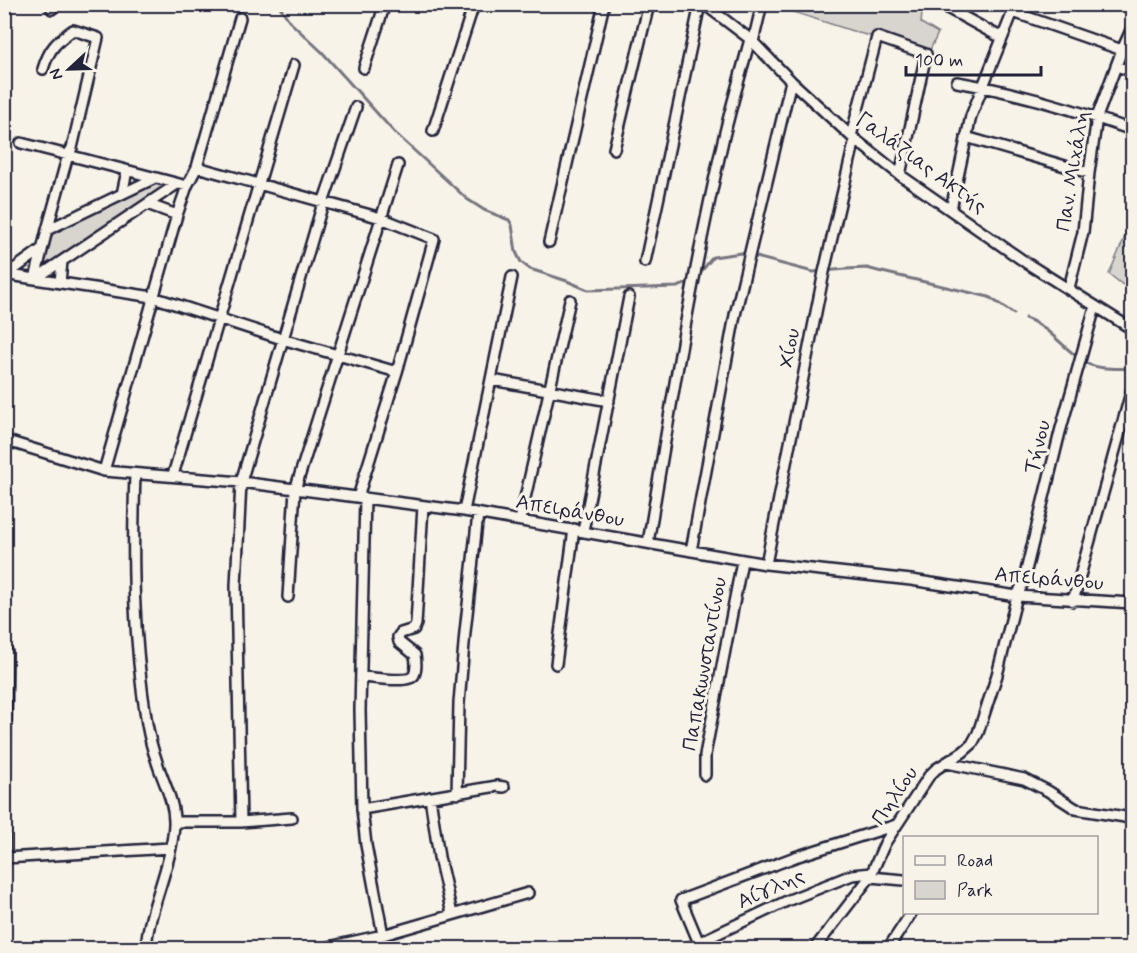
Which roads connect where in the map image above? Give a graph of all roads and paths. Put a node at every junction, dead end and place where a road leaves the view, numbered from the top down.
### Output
1 (385, 4) edge
2 (474, 4) edge
3 (604, 4) edge
4 (649, 4) edge
5 (702, 4) edge
6 (762, 4) edge
7 (940, 4) edge
8 (956, 8) edge
9 (1014, 8) edge
10 (240, 18) dead end
11 (1132, 27) edge
12 (1002, 38) junction
13 (751, 41) junction
14 (1122, 50) junction
15 (294, 65) dead end
16 (1116, 66) junction
17 (364, 68) dead end
18 (43, 69) dead end
19 (1132, 71) edge
20 (791, 81) junction
21 (957, 82) dead end
22 (982, 86) junction
23 (356, 107) dead end
24 (1098, 117) junction
25 (1132, 130) edge
26 (433, 131) dead end
27 (853, 137) junction
28 (966, 137) junction
29 (21, 143) dead end
30 (614, 149) dead end
31 (68, 155) junction
32 (398, 165) dead end
33 (196, 166) junction
34 (128, 171) junction
35 (1089, 173) junction
36 (900, 175) junction
37 (155, 178) junction
38 (260, 184) junction
39 (182, 185) junction
40 (122, 194) junction
41 (323, 203) junction
42 (147, 204) junction
43 (951, 209) junction
44 (177, 215) junction
45 (381, 218) junction
46 (47, 230) junction
47 (549, 242) dead end
48 (42, 249) junction
49 (62, 261) junction
50 (645, 262) dead end
51 (5, 274) edge
52 (512, 277) dead end
53 (35, 279) junction
54 (60, 283) junction
55 (1069, 288) junction
56 (153, 297) junction
57 (629, 297) dead end
58 (570, 300) dead end
59 (1095, 307) junction
60 (218, 317) junction
61 (1132, 329) edge
62 (282, 339) junction
63 (337, 354) junction
64 (397, 372) junction
65 (492, 380) junction
66 (551, 389) junction
67 (1132, 389) edge
68 (609, 401) junction
69 (4, 440) edge
70 (104, 471) junction
71 (135, 474) junction
72 (173, 475) junction
73 (241, 482) junction
74 (295, 490) junction
75 (362, 497) junction
76 (423, 506) junction
77 (464, 511) junction
78 (478, 514) junction
79 (520, 520) junction
80 (579, 530) junction
81 (648, 543) junction
82 (691, 551) junction
83 (742, 561) junction
84 (766, 564) junction
85 (1017, 596) junction
86 (288, 597) dead end
87 (1073, 601) junction
88 (1132, 603) edge
89 (7, 652) dead end
90 (556, 664) dead end
91 (361, 677) junction
92 (947, 763) junction
93 (705, 775) dead end
94 (504, 787) dead end
95 (458, 794) junction
96 (430, 797) junction
97 (362, 809) junction
98 (292, 818) dead end
99 (1132, 821) edge
100 (174, 822) junction
101 (242, 822) junction
102 (896, 825) junction
103 (170, 848) junction
104 (5, 859) edge
105 (871, 875) junction
106 (903, 880) edge
107 (528, 893) dead end
108 (452, 914) junction
109 (911, 914) edge
110 (383, 935) junction
111 (699, 943) junction
112 (891, 944) dead end
113 (146, 948) edge
114 (324, 948) edge
115 (687, 948) edge
116 (815, 948) edge

1 - 17 street
2 - 26 street
3 - 47 street
4 - 30 street
5 - 13 street, Γαλάζιας Ακτής
5 - 50 street
6 - 13 street
7 - 8 street
8 - 12 street
9 - 12 street
9 - 14 street
10 - 33 street
11 - 14 street, Παν. Μιχάλη
12 - 22 street
13 - 20 street, Γαλάζιας Ακτής
13 - 81 street
14 - 16 street, Παν. Μιχάλη
15 - 38 street
16 - 19 street
16 - 24 street, Παν. Μιχάλη
18 - 31 street
20 - 27 street, Γαλάζιας Ακτής
20 - 82 street
21 - 22 street
22 - 24 street
22 - 28 street
23 - 41 street
24 - 25 street
24 - 35 street, Παν. Μιχάλη
27 - 36 street, Γαλάζιας Ακτής
27 - 36 street, Χίου
27 - 84 street, Χίου
28 - 35 street
28 - 43 street
29 - 31 street
31 - 34 street
31 - 46 street
32 - 45 street
33 - 38 street
33 - 39 street
34 - 37 street
34 - 40 street
35 - 55 street, Παν. Μιχάλη
36 - 43 street, Γαλάζιας Ακτής
37 - 39 street
37 - 40 street
38 - 41 street
38 - 60 street
39 - 42 street
39 - 44 street
40 - 46 street
41 - 45 street
41 - 62 street
42 - 44 street
42 - 49 street
43 - 55 street, Γαλάζιας Ακτής
44 - 56 street
45 - 63 street
45 - 64 street
46 - 48 street
48 - 51 street
48 - 53 street
49 - 53 street
49 - 54 street
51 - 53 street
52 - 65 street
53 - 54 street
54 - 56 street
55 - 59 street, Γαλάζιας Ακτής
56 - 60 street
56 - 70 street
57 - 68 street
58 - 66 street
59 - 61 street, Γαλάζιας Ακτής
59 - 85 street, Τήνου
60 - 62 street
60 - 72 street
62 - 63 street
62 - 73 street
63 - 64 street
63 - 74 street
64 - 75 street
65 - 66 street
65 - 77 street
66 - 68 street
66 - 79 street
67 - 87 street
68 - 80 street
69 - 70 street, Απειράνθου
70 - 71 street, Απειράνθου
71 - 72 street, Απειράνθου
71 - 100 street
72 - 73 street, Απειράνθου
73 - 74 street, Απειράνθου
73 - 101 street
74 - 75 street, Απειράνθου
74 - 86 street
75 - 76 street, Απειράνθου
75 - 91 street
76 - 77 street, Απειράνθου
76 - 91 street
77 - 78 street, Απειράνθου
78 - 79 street, Απειράνθου
78 - 95 street
79 - 80 street, Απειράνθου
80 - 81 street, Απειράνθου
80 - 90 street
81 - 82 street, Απειράνθου
82 - 83 street, Απειράνθου
83 - 84 street, Απειράνθου
83 - 93 street, Παπακωνσταντίνου
84 - 85 street, Απειράνθου
85 - 87 street, Απειράνθου
85 - 92 street, Πηλίου
87 - 88 street, Απειράνθου
89 - 104 street
91 - 97 street
92 - 99 street
92 - 102 street, Πηλίου
94 - 95 street
95 - 96 street
96 - 97 street
96 - 108 street
97 - 110 street
98 - 101 street
100 - 101 street
100 - 103 street
102 - 105 street, Πηλίου
102 - 111 street
103 - 104 street
103 - 113 street
105 - 106 street, Αίγλης
105 - 111 street, Αίγλης
105 - 116 street, Πηλίου
107 - 108 street
108 - 110 street
109 - 112 street
110 - 114 street
111 - 115 street, Αίγλης

